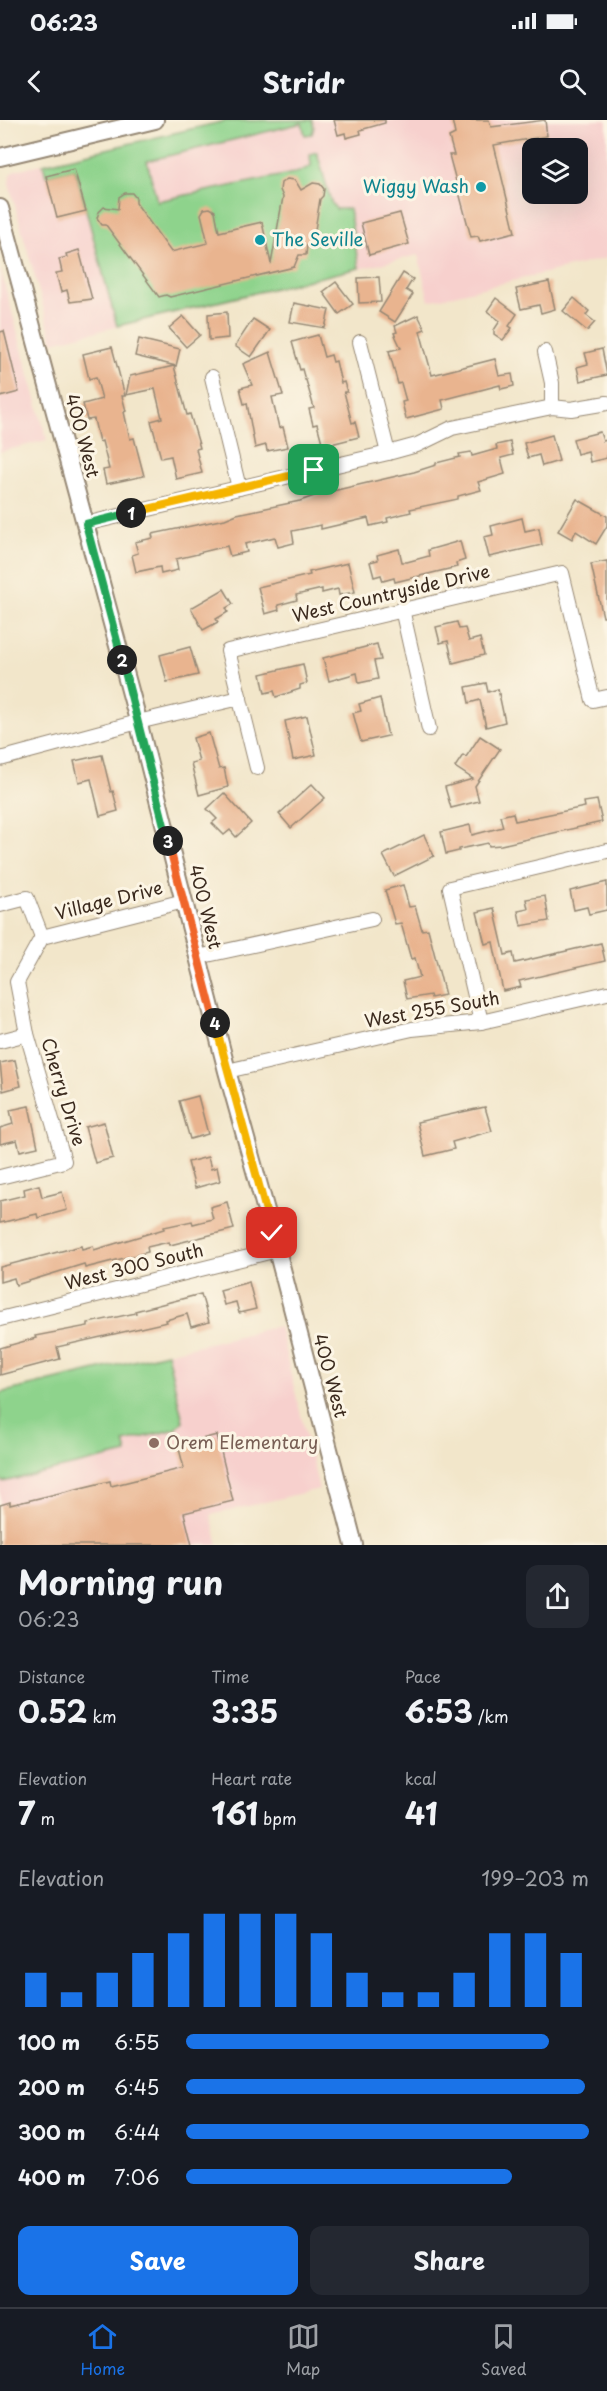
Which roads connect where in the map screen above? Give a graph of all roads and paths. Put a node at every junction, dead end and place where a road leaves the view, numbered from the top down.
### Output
1 (155, 120) edge
2 (0, 157) edge
3 (0, 208) edge
4 (360, 342) dead end
5 (545, 352) dead end
6 (212, 376) dead end
7 (607, 404) edge
8 (552, 407) junction
9 (388, 453) junction
10 (240, 488) junction
11 (86, 524) junction
12 (402, 609) junction
13 (240, 698) junction
14 (600, 699) edge
15 (138, 722) junction
16 (429, 729) dead end
17 (0, 759) edge
18 (257, 768) dead end
19 (607, 851) edge
20 (184, 901) junction
21 (0, 905) edge
22 (372, 919) dead end
23 (42, 937) junction
24 (198, 957) junction
25 (607, 993) edge
26 (481, 1023) junction
27 (27, 1034) junction
28 (0, 1041) edge
29 (227, 1071) junction
30 (0, 1177) edge
31 (277, 1250) junction
32 (0, 1319) edge
33 (354, 1545) edge

1 - 2 main road
3 - 11 main road, 400 West
4 - 9 street
5 - 8 street
6 - 10 street
7 - 8 street
8 - 9 street
9 - 10 street
10 - 11 street
11 - 15 main road, 400 West
12 - 13 street, West Countryside Drive
12 - 14 street, West Countryside Drive
12 - 16 street
13 - 15 street
13 - 18 street
15 - 17 street
15 - 20 main road, 400 West
19 - 26 street
20 - 23 street, Village Drive
20 - 24 main road, 400 West
21 - 23 street, Village Drive
22 - 24 street
23 - 27 street, Cherry Drive
24 - 29 main road, 400 West
25 - 26 street, West 255 South
26 - 29 street, West 255 South
27 - 28 street
27 - 30 street, Cherry Drive
29 - 31 main road, 400 West
31 - 32 street, West 300 South
31 - 33 main road, 400 West

